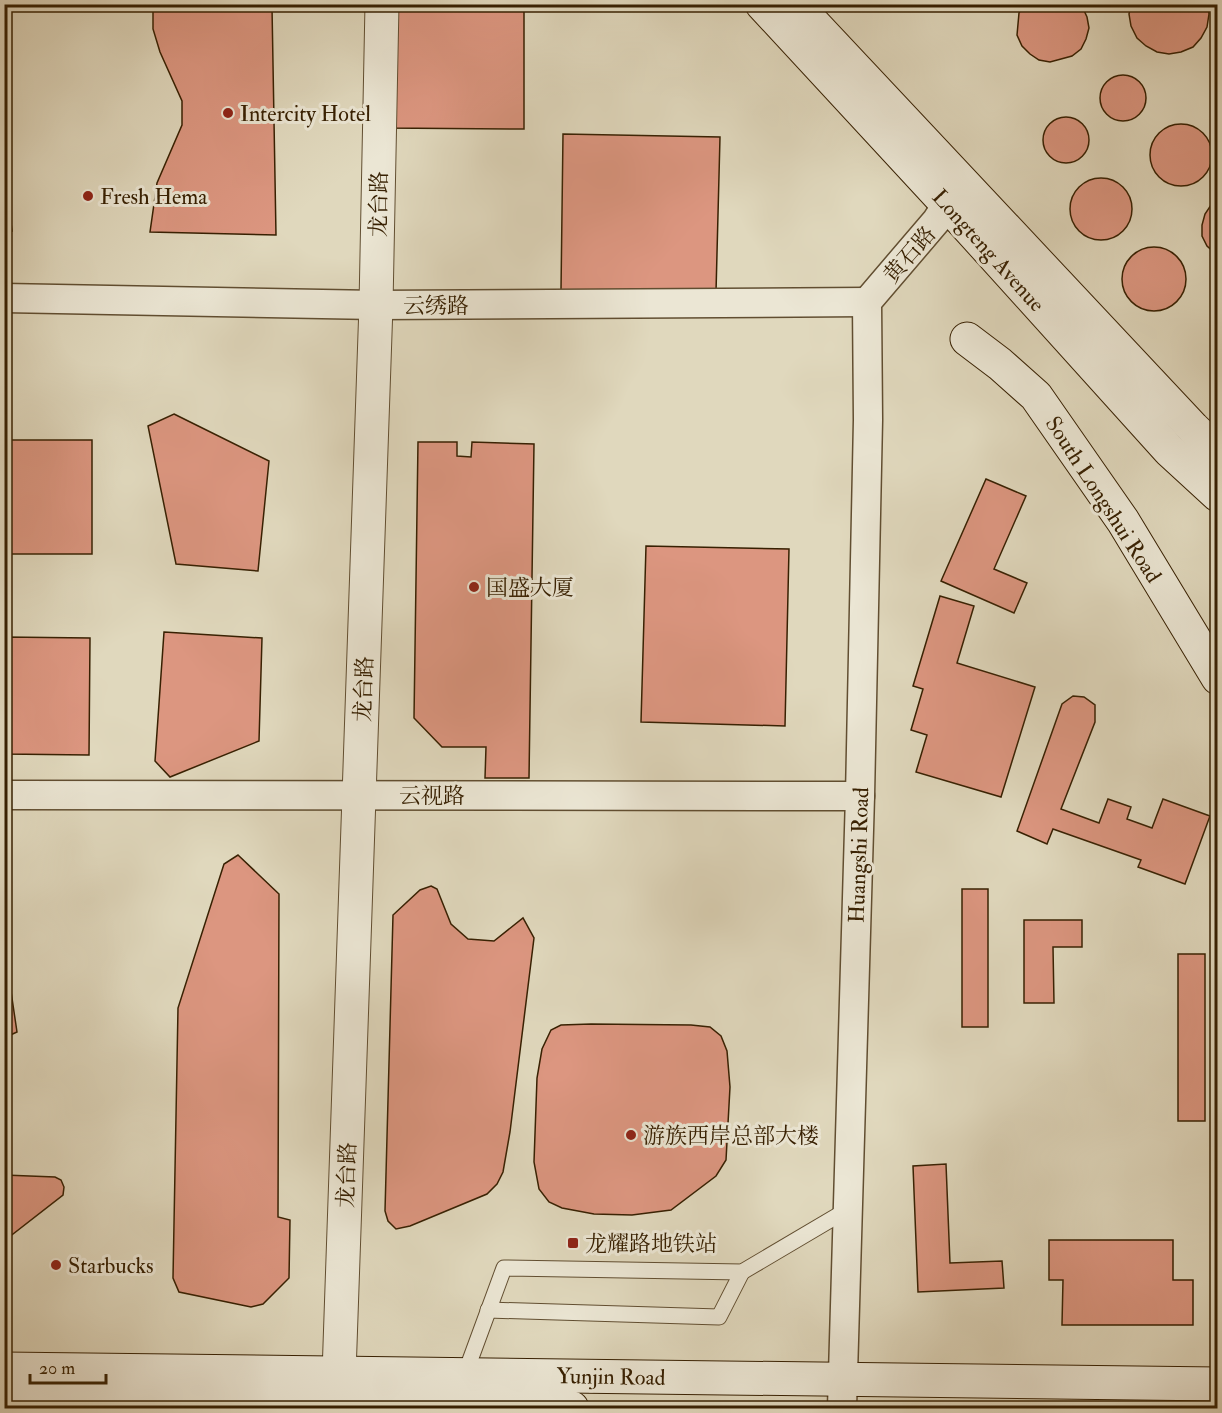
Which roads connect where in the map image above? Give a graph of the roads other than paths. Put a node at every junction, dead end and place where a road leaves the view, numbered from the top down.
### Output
1 (382, 4) edge
2 (762, 4) edge
3 (795, 4) edge
4 (954, 193) junction
5 (4, 298) edge
6 (867, 302) junction
7 (376, 305) junction
8 (968, 339) dead end
9 (1218, 452) edge
10 (1218, 495) edge
11 (1218, 678) edge
12 (4, 795) edge
13 (359, 795) junction
14 (860, 796) junction
15 (847, 1210) junction
16 (742, 1272) junction
17 (488, 1310) junction
18 (4, 1369) edge
19 (339, 1374) junction
20 (465, 1374) junction
21 (1218, 1384) edge
22 (843, 1394) edge
23 (4, 1401) edge
24 (572, 1408) edge

1 - 7 main road, 龙台路
2 - 4 main road, Longteng Avenue
3 - 4 main road, Longteng Avenue
4 - 6 street, 黄石路
4 - 9 main road, Longteng Avenue
4 - 10 main road, Longteng Avenue
5 - 7 street, 云绣路
6 - 7 street, 云绣路
6 - 14 street, Huangshi Road
7 - 13 main road, 龙台路
8 - 11 main road, South Longshui Road
12 - 13 street, 云视路
13 - 14 street, 云视路
13 - 19 main road, 龙台路
14 - 15 street, Huangshi Road
15 - 16 lane
15 - 22 street, Huangshi Road
16 - 17 lane
16 - 17 lane
17 - 20 lane
18 - 19 main road, Yunjin Road
19 - 20 main road, Yunjin Road
20 - 22 main road, Yunjin Road
21 - 22 main road, Yunjin Road
23 - 24 main road, Yunjin Road

